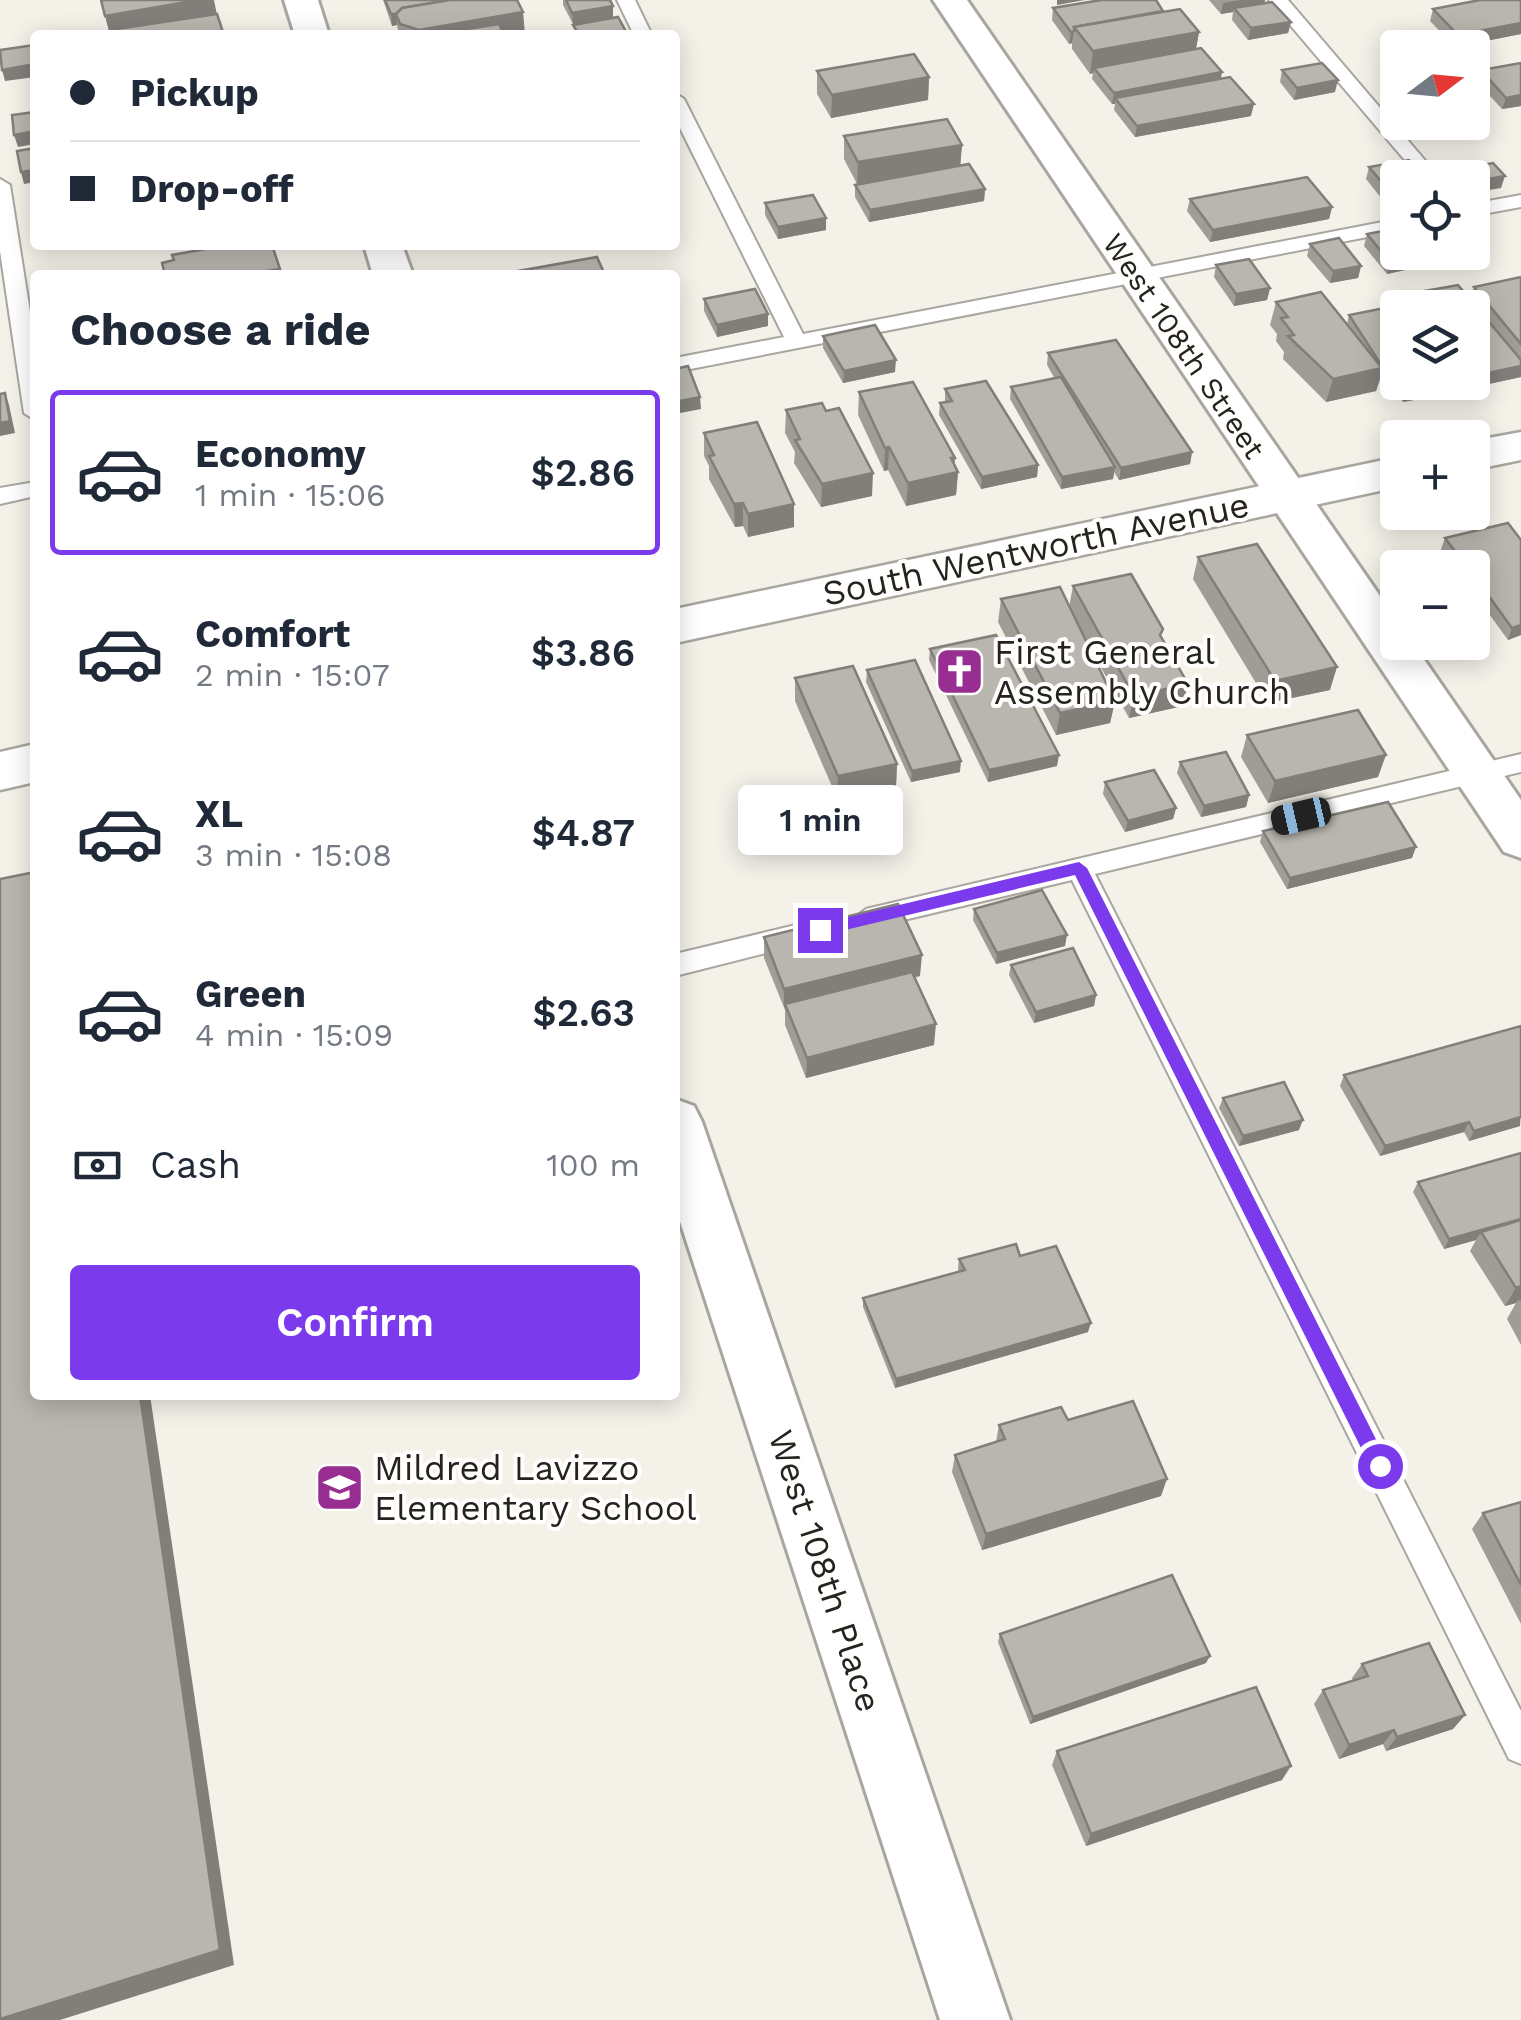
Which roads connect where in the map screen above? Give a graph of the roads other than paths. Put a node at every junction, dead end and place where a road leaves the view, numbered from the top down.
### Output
1 (301, 0) edge
2 (626, 0) edge
3 (950, 0) edge
4 (1278, 0) edge
5 (310, 30) edge
6 (641, 30) edge
7 (680, 109) edge
8 (1416, 160) edge
9 (0, 186) edge
10 (1521, 201) edge
11 (1490, 207) edge
12 (1380, 229) edge
13 (1136, 276) junction
14 (796, 342) junction
15 (680, 364) edge
16 (30, 381) edge
17 (1521, 446) edge
18 (1490, 452) edge
19 (1380, 476) edge
20 (30, 490) edge
21 (0, 496) edge
22 (1287, 496) junction
23 (680, 625) edge
24 (1521, 763) edge
25 (30, 764) edge
26 (0, 770) edge
27 (1476, 774) junction
28 (1521, 840) edge
29 (1079, 868) junction
30 (680, 964) edge
31 (680, 1137) edge
32 (1521, 1747) edge
33 (975, 2020) edge

1 - 5 street
2 - 6 lane
3 - 13 street, West 108th Street
4 - 8 lane
7 - 14 lane
9 - 16 lane
10 - 11 lane
12 - 13 lane
13 - 14 lane
13 - 22 street, West 108th Street
14 - 15 lane
17 - 18 street
19 - 22 street, South Wentworth Avenue
20 - 21 lane
22 - 23 street, South Wentworth Avenue
22 - 27 street, West 108th Street
24 - 27 lane
25 - 26 street
27 - 28 street, West 108th Street
27 - 29 lane
29 - 30 lane
29 - 32 lane
31 - 33 street, West 108th Place

